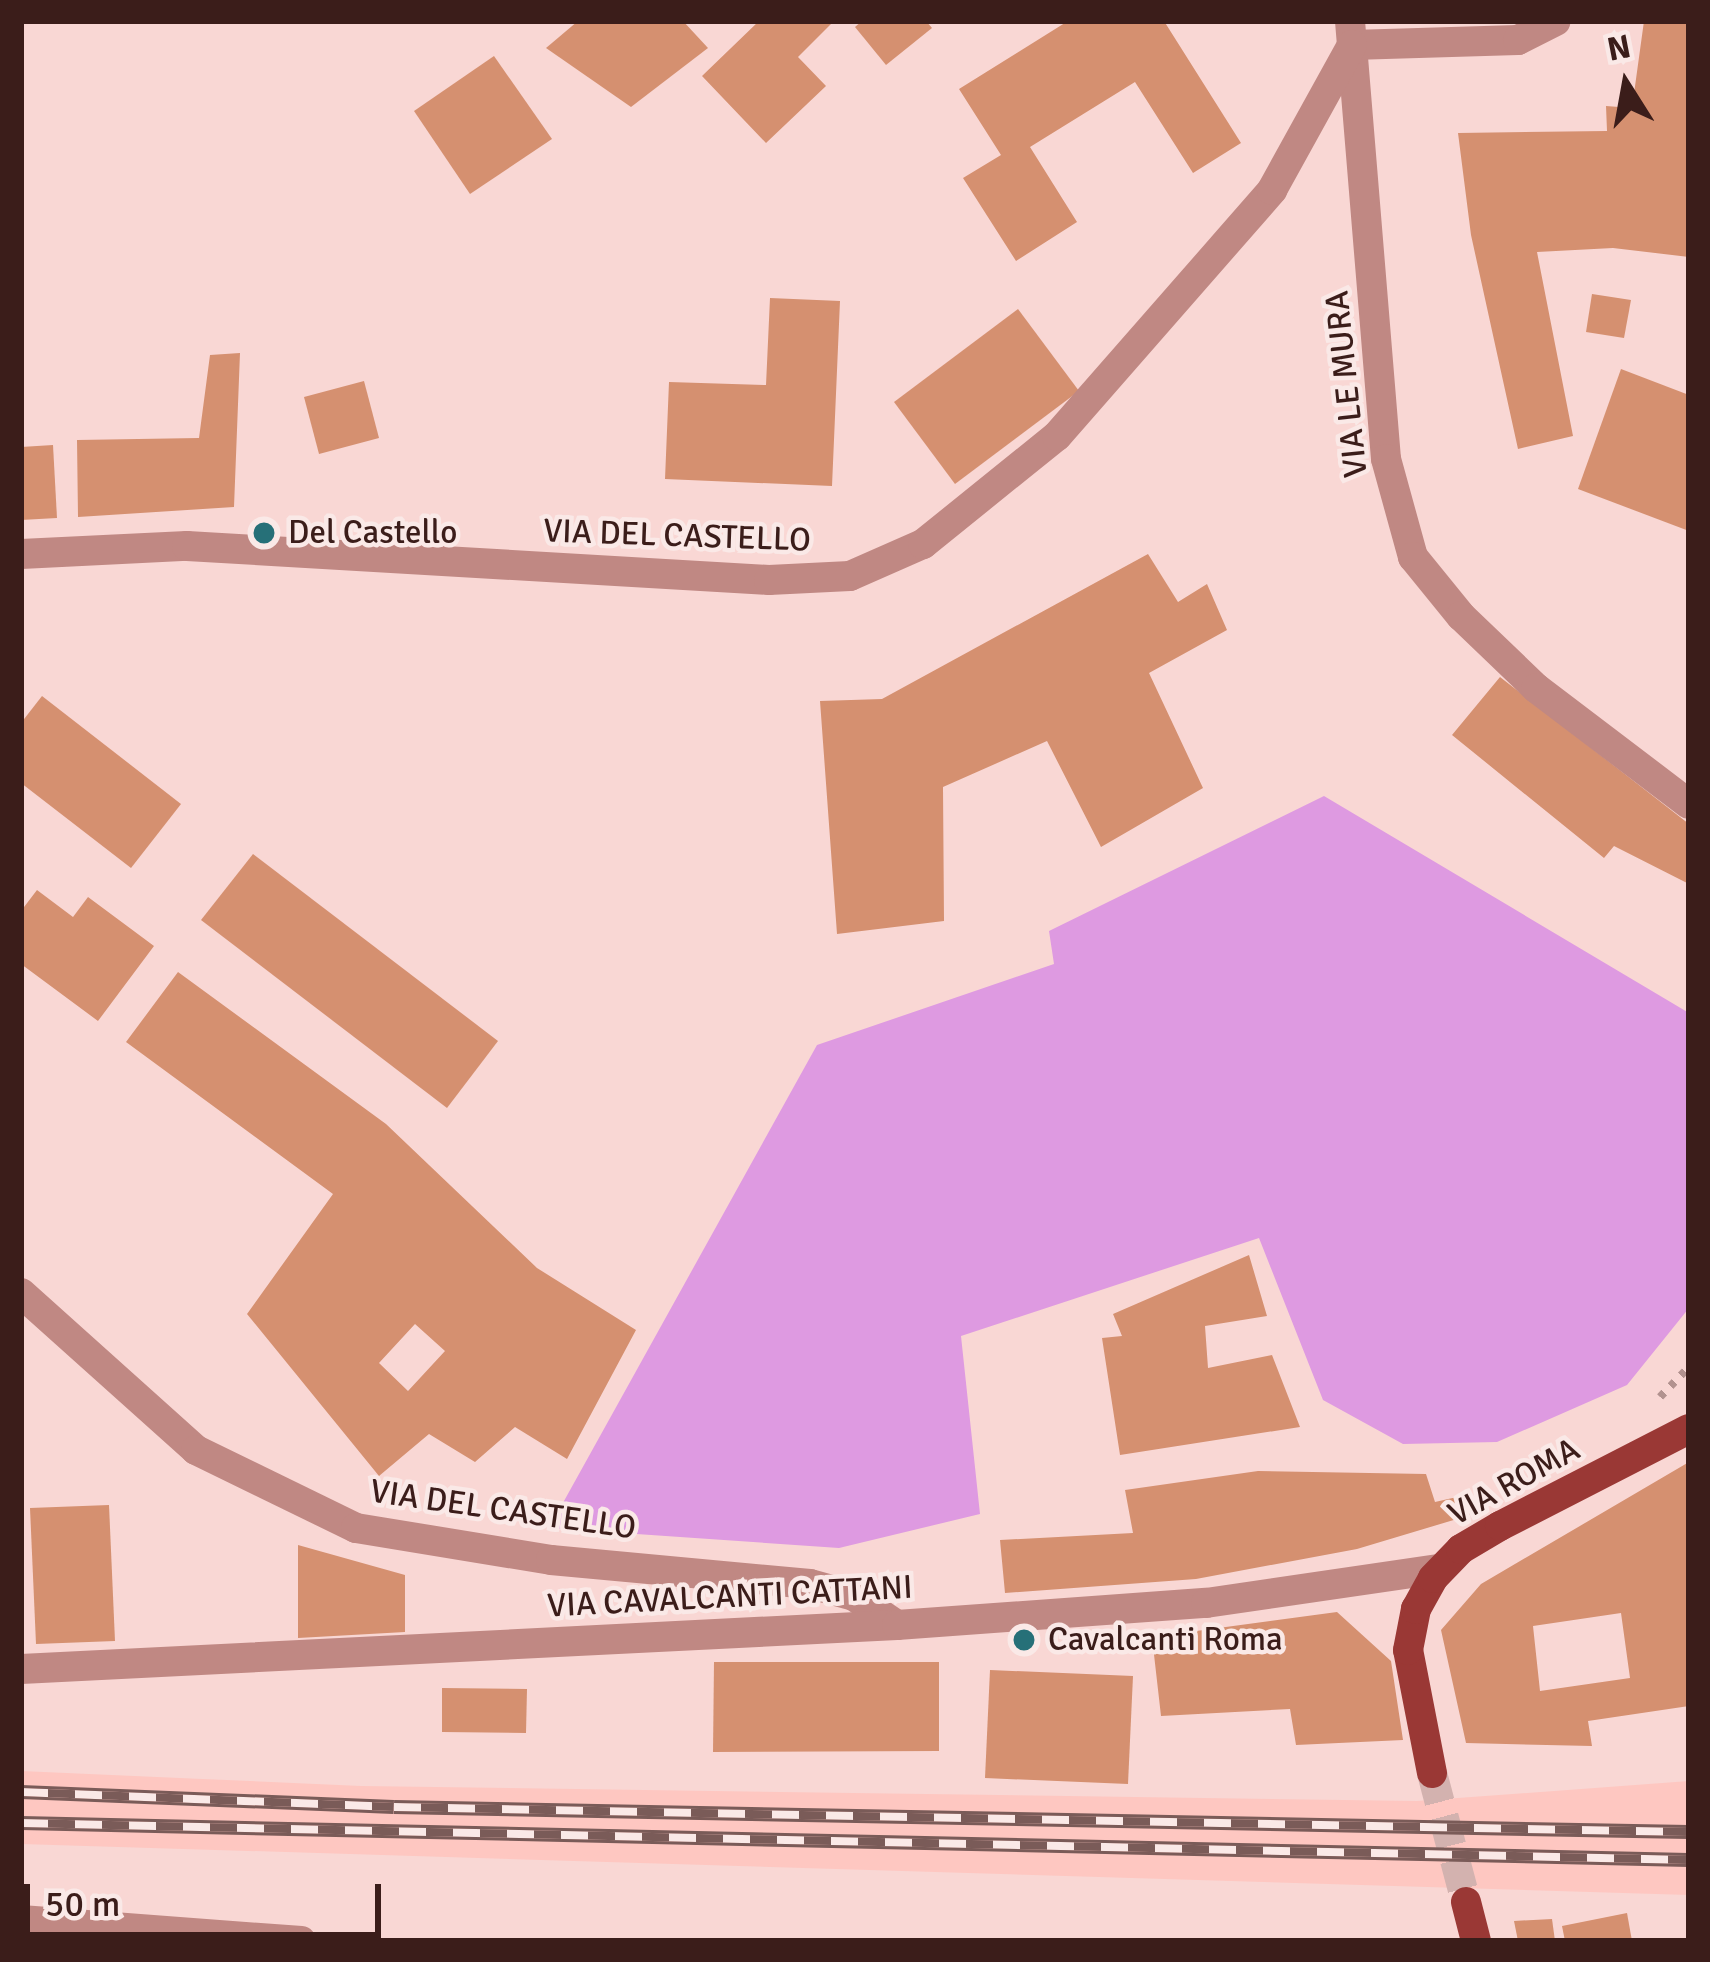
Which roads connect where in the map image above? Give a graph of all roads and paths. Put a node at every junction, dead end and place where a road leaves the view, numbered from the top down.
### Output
1 (1556, 21) edge
2 (1351, 33) edge
3 (21, 554) edge
4 (1689, 804) edge
5 (21, 1293) edge
6 (1689, 1429) edge
7 (1440, 1569) junction
8 (897, 1625) junction
9 (21, 1669) edge
10 (1432, 1774) tunnel mouth
11 (1466, 1902) tunnel mouth
12 (21, 1921) edge
13 (301, 1941) edge
14 (1476, 1941) edge

1 - 2 street
2 - 3 street, VIA DEL CASTELLO
2 - 4 street, VIA LE MURA
5 - 8 street, VIA DEL CASTELLO
6 - 7 main road, VIA ROMA
7 - 8 street, VIA CAVALCANTI CATTANI
7 - 10 main road, VIA ROMA
8 - 9 street, VIA CAVALCANTI CATTANI
11 - 14 main road
12 - 13 street

